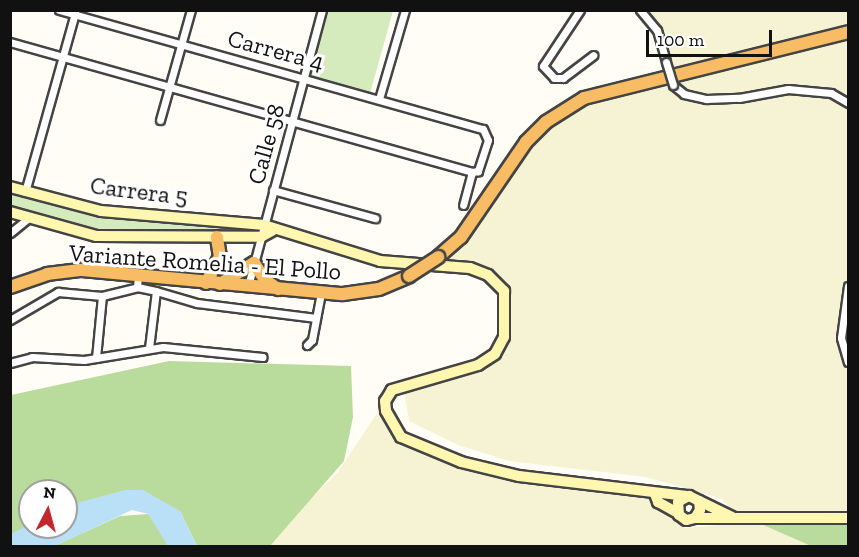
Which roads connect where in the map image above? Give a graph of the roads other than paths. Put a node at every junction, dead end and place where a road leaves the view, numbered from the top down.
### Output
1 (59, 10) edge
2 (191, 10) edge
3 (322, 10) edge
4 (405, 10) edge
5 (580, 10) edge
6 (640, 10) edge
7 (75, 13) edge
8 (849, 32) edge
9 (10, 42) edge
10 (182, 45) junction
11 (593, 55) dead end
12 (63, 56) junction
13 (304, 78) junction
14 (170, 86) junction
15 (378, 99) junction
16 (849, 103) edge
17 (160, 120) dead end
18 (292, 121) junction
19 (472, 172) junction
20 (10, 188) edge
21 (273, 190) junction
22 (25, 192) junction
23 (463, 205) dead end
24 (10, 212) edge
25 (30, 217) junction
26 (375, 218) dead end
27 (266, 231) junction
28 (10, 233) edge
29 (217, 237) junction
30 (254, 263) junction
31 (138, 282) junction
32 (206, 283) junction
33 (219, 284) junction
34 (849, 286) edge
35 (10, 287) edge
36 (248, 287) junction
37 (156, 291) junction
38 (281, 291) junction
39 (321, 293) junction
40 (102, 296) junction
41 (316, 318) junction
42 (10, 320) edge
43 (307, 345) dead end
44 (149, 348) junction
45 (262, 357) dead end
46 (96, 358) junction
47 (10, 363) edge
48 (849, 363) edge
49 (655, 494) junction
50 (687, 496) junction
51 (699, 501) junction
52 (678, 513) junction
53 (732, 517) junction
54 (695, 518) junction
55 (849, 518) edge

1 - 7 street, Carrera 4
2 - 10 street
3 - 13 street, Calle 58
4 - 15 street
5 - 11 street
6 - 16 street, bridge
7 - 10 street, Carrera 4
7 - 12 street
8 - 39 highway, Variante Romelia - El Pollo, bridge
9 - 12 street
10 - 13 street, Carrera 4
10 - 14 street
12 - 14 street
12 - 22 street
13 - 15 street, Carrera 4
13 - 18 street, Calle 58
14 - 17 street
14 - 18 street
15 - 19 street, Carrera 4
18 - 19 street
18 - 21 street, Calle 58
19 - 23 street
20 - 22 main road, Carrera 5
21 - 26 street
21 - 27 street, Calle 58
22 - 27 main road, Carrera 5
24 - 25 main road, Carrera 5
25 - 28 street
25 - 29 main road, Carrera 5
27 - 29 main road, Carrera 5
27 - 30 street, Calle 58
27 - 49 main road
29 - 32 highway
30 - 33 highway
30 - 36 street, Calle 58
30 - 38 highway
31 - 32 highway, Variante Romelia - El Pollo
31 - 35 highway, Variante Romelia - El Pollo
31 - 37 street
31 - 40 street
32 - 33 highway, Variante Romelia - El Pollo
33 - 36 highway, Variante Romelia - El Pollo
34 - 48 street
36 - 38 highway, Variante Romelia - El Pollo
37 - 41 street
37 - 44 street
38 - 39 highway, Variante Romelia - El Pollo
39 - 41 street
40 - 42 street
40 - 46 street
41 - 43 street
44 - 45 street
44 - 46 street
46 - 47 street
49 - 50 main road
49 - 52 main road
50 - 51 main road
50 - 52 main road
51 - 53 main road
51 - 54 main road
52 - 54 main road
53 - 54 main road
53 - 55 main road

